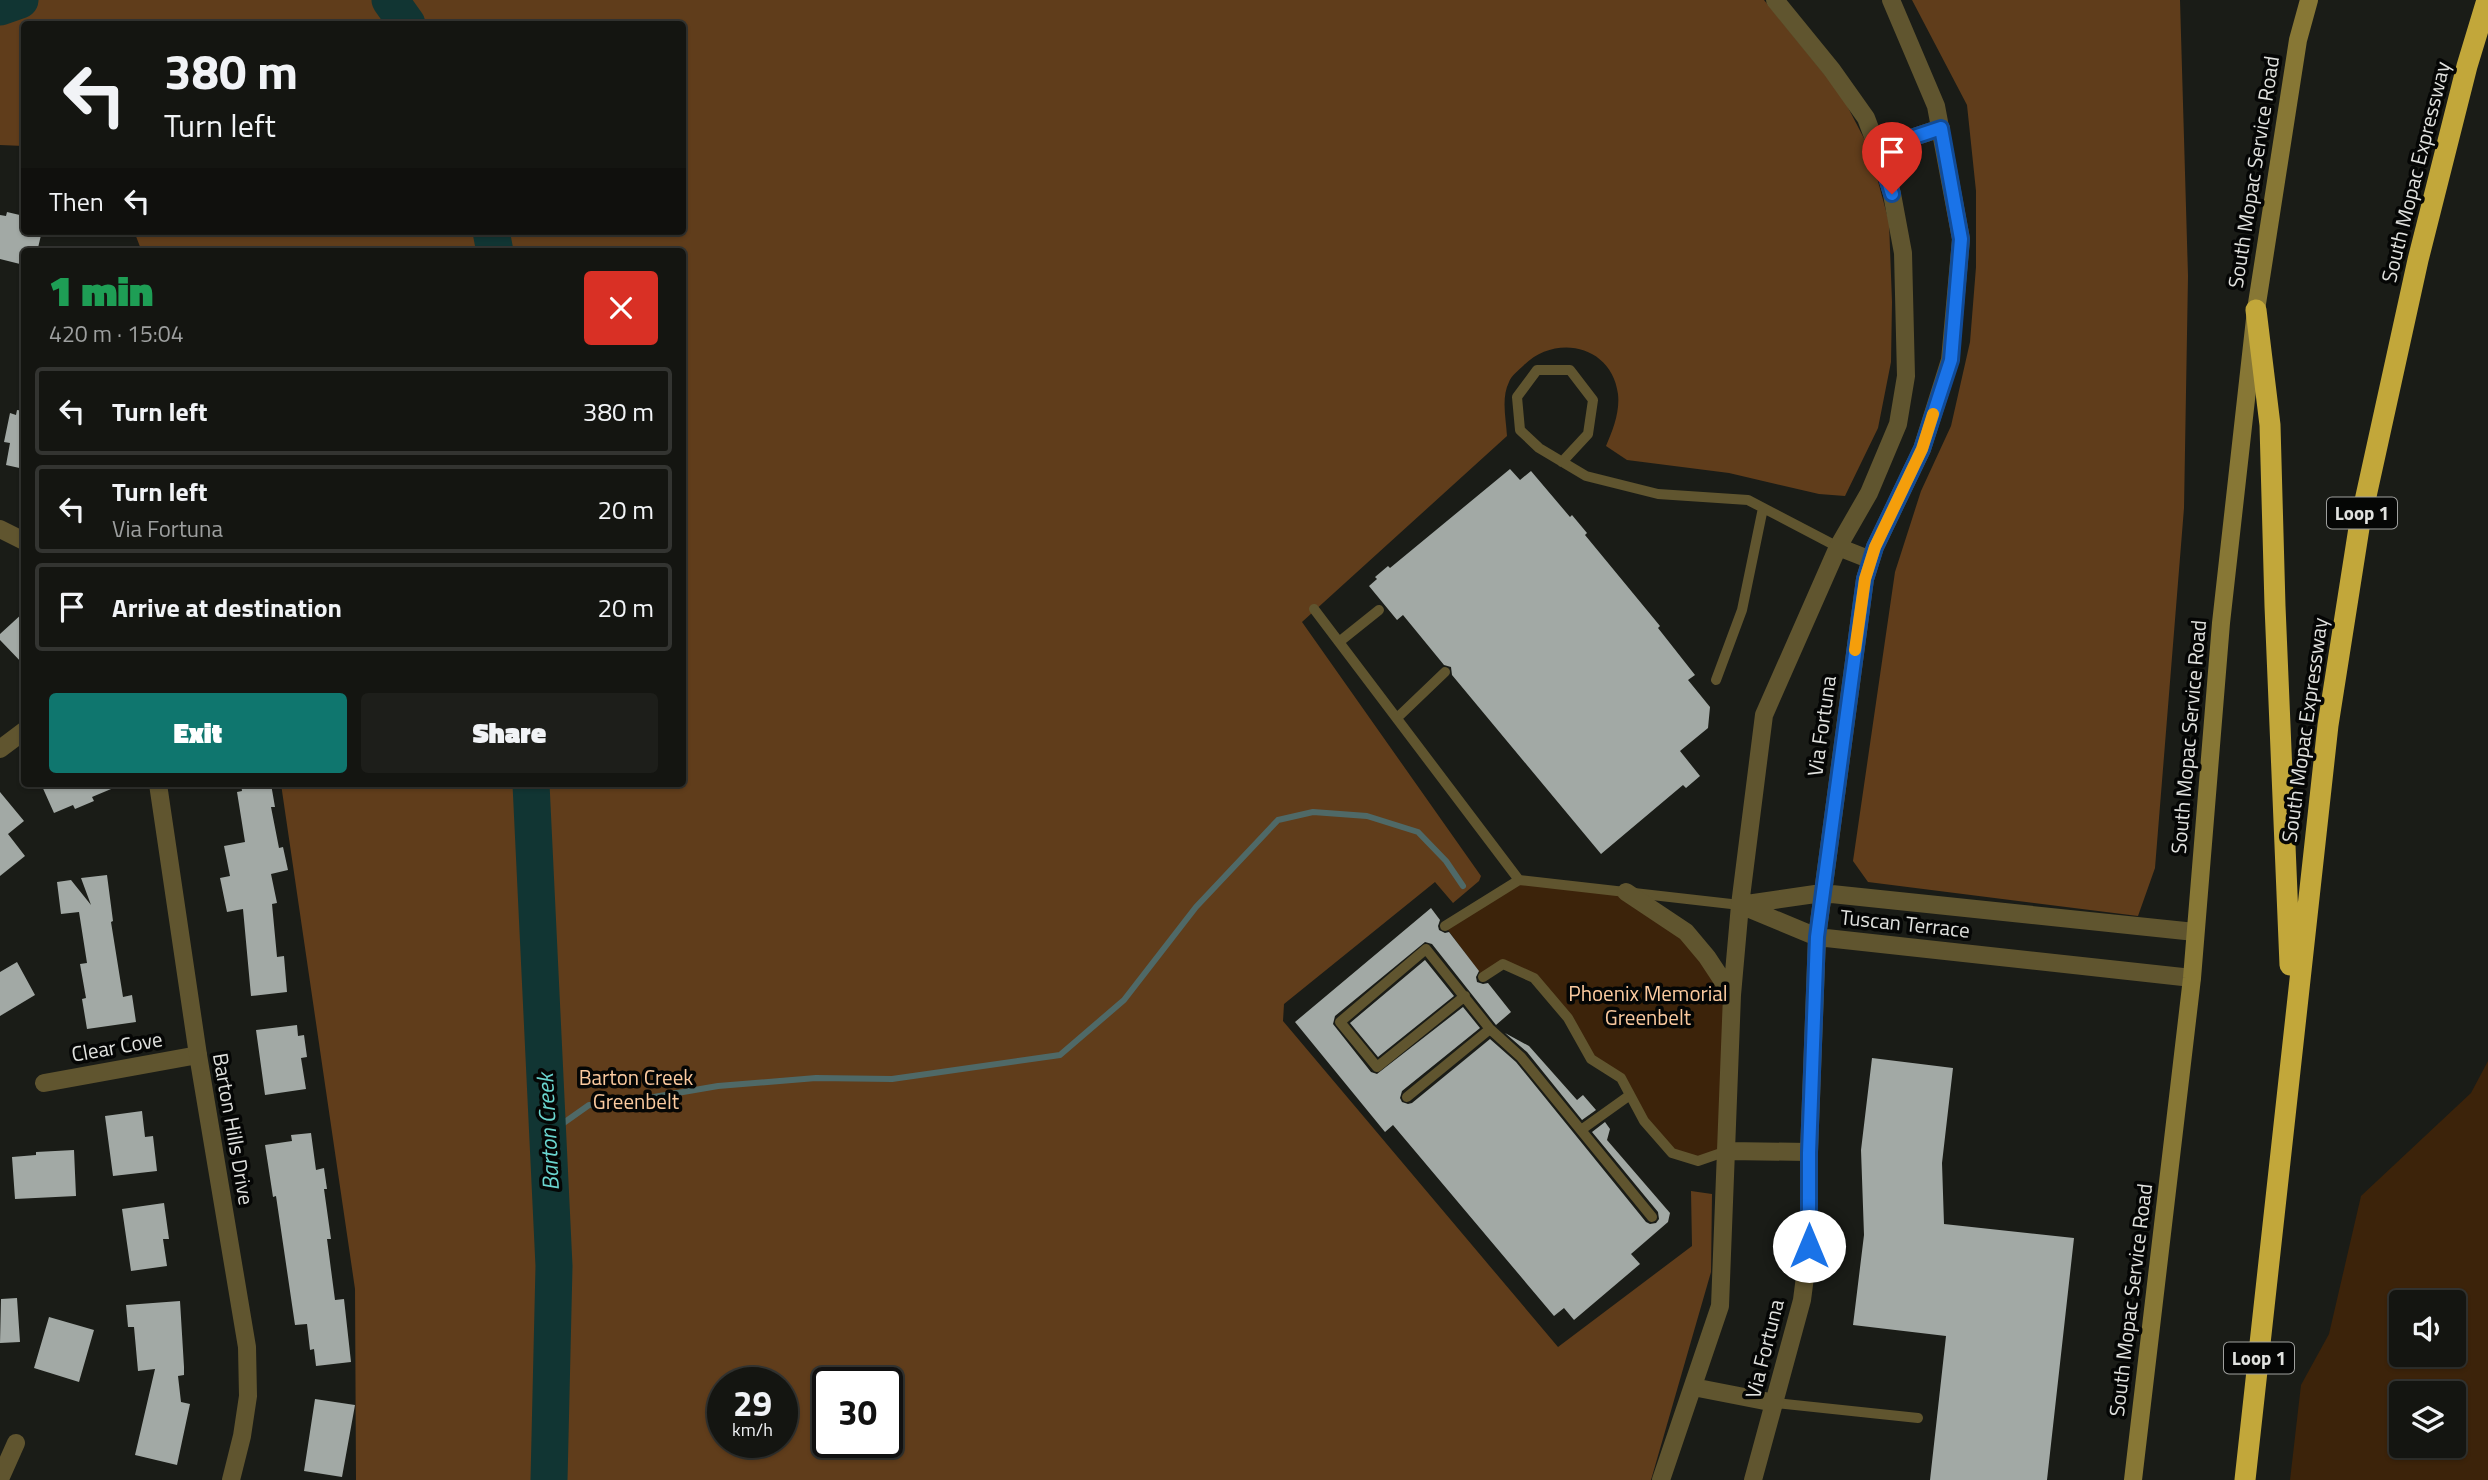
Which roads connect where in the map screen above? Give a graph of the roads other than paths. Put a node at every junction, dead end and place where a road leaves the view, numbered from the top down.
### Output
1 (1774, 0) edge
2 (1891, 0) edge
3 (2309, 0) edge
4 (2487, 0) edge
5 (1941, 128) junction
6 (1878, 149) junction
7 (2256, 310) junction
8 (1562, 462) junction
9 (1763, 508) junction
10 (0, 529) edge
11 (21, 540) edge
12 (1838, 547) junction
13 (1871, 560) junction
14 (1314, 609) dead end
15 (1379, 610) dead end
16 (1339, 642) junction
17 (1445, 672) dead end
18 (1716, 680) dead end
19 (1397, 718) junction
20 (21, 733) edge
21 (0, 749) edge
22 (158, 787) edge
23 (1519, 880) junction
24 (1626, 892) junction
25 (1822, 893) junction
26 (1740, 905) junction
27 (1445, 926) dead end
28 (2195, 932) junction
29 (1817, 937) junction
30 (1483, 976) dead end
31 (2192, 978) junction
32 (1732, 995) junction
33 (1465, 996) junction
34 (1490, 1029) junction
35 (2293, 1037) junction
36 (198, 1055) junction
37 (44, 1083) dead end
38 (1630, 1095) junction
39 (1407, 1097) dead end
40 (1581, 1130) junction
41 (1727, 1151) junction
42 (1809, 1153) junction
43 (1652, 1217) dead end
44 (1693, 1387) junction
45 (1775, 1403) junction
46 (1918, 1418) dead end
47 (16, 1443) dead end
48 (0, 1479) edge
49 (231, 1480) edge
50 (1661, 1480) edge
51 (1753, 1480) edge
52 (2133, 1480) edge
53 (2245, 1480) edge

1 - 6 street
2 - 5 street, Via Fortuna
3 - 7 main road, South Mopac Service Road
4 - 35 highway, South Mopac Expressway / Loop 1
5 - 6 street
5 - 13 street, Via Fortuna
6 - 12 street
7 - 28 main road, South Mopac Service Road
7 - 35 highway
8 - 8 lane
8 - 9 lane
9 - 12 lane
9 - 18 lane
10 - 11 street
12 - 13 street
12 - 26 street
13 - 25 street, Via Fortuna
14 - 16 lane
15 - 16 lane
16 - 19 lane
17 - 19 lane
19 - 23 lane
20 - 21 street
22 - 36 street, Barton Hills Drive
23 - 24 lane
23 - 27 lane
24 - 26 lane
24 - 32 street
25 - 26 street, Tuscan Terrace
25 - 28 street, Tuscan Terrace
25 - 29 street, Via Fortuna
26 - 29 street, Tuscan Terrace
26 - 32 street
28 - 31 main road, South Mopac Service Road
29 - 31 street, Tuscan Terrace
29 - 42 street, Via Fortuna
30 - 38 lane
31 - 52 main road, South Mopac Service Road
32 - 41 street
33 - 33 lane
33 - 34 lane
34 - 39 lane
34 - 40 lane
35 - 53 highway, South Mopac Expressway / Loop 1
36 - 37 street, Clear Cove
36 - 49 street, Barton Hills Drive
38 - 40 lane
38 - 41 lane
40 - 43 lane
41 - 42 street
41 - 44 street
42 - 45 street, Via Fortuna
44 - 45 street
44 - 50 street
45 - 46 lane
45 - 51 street, Via Fortuna
47 - 48 street

